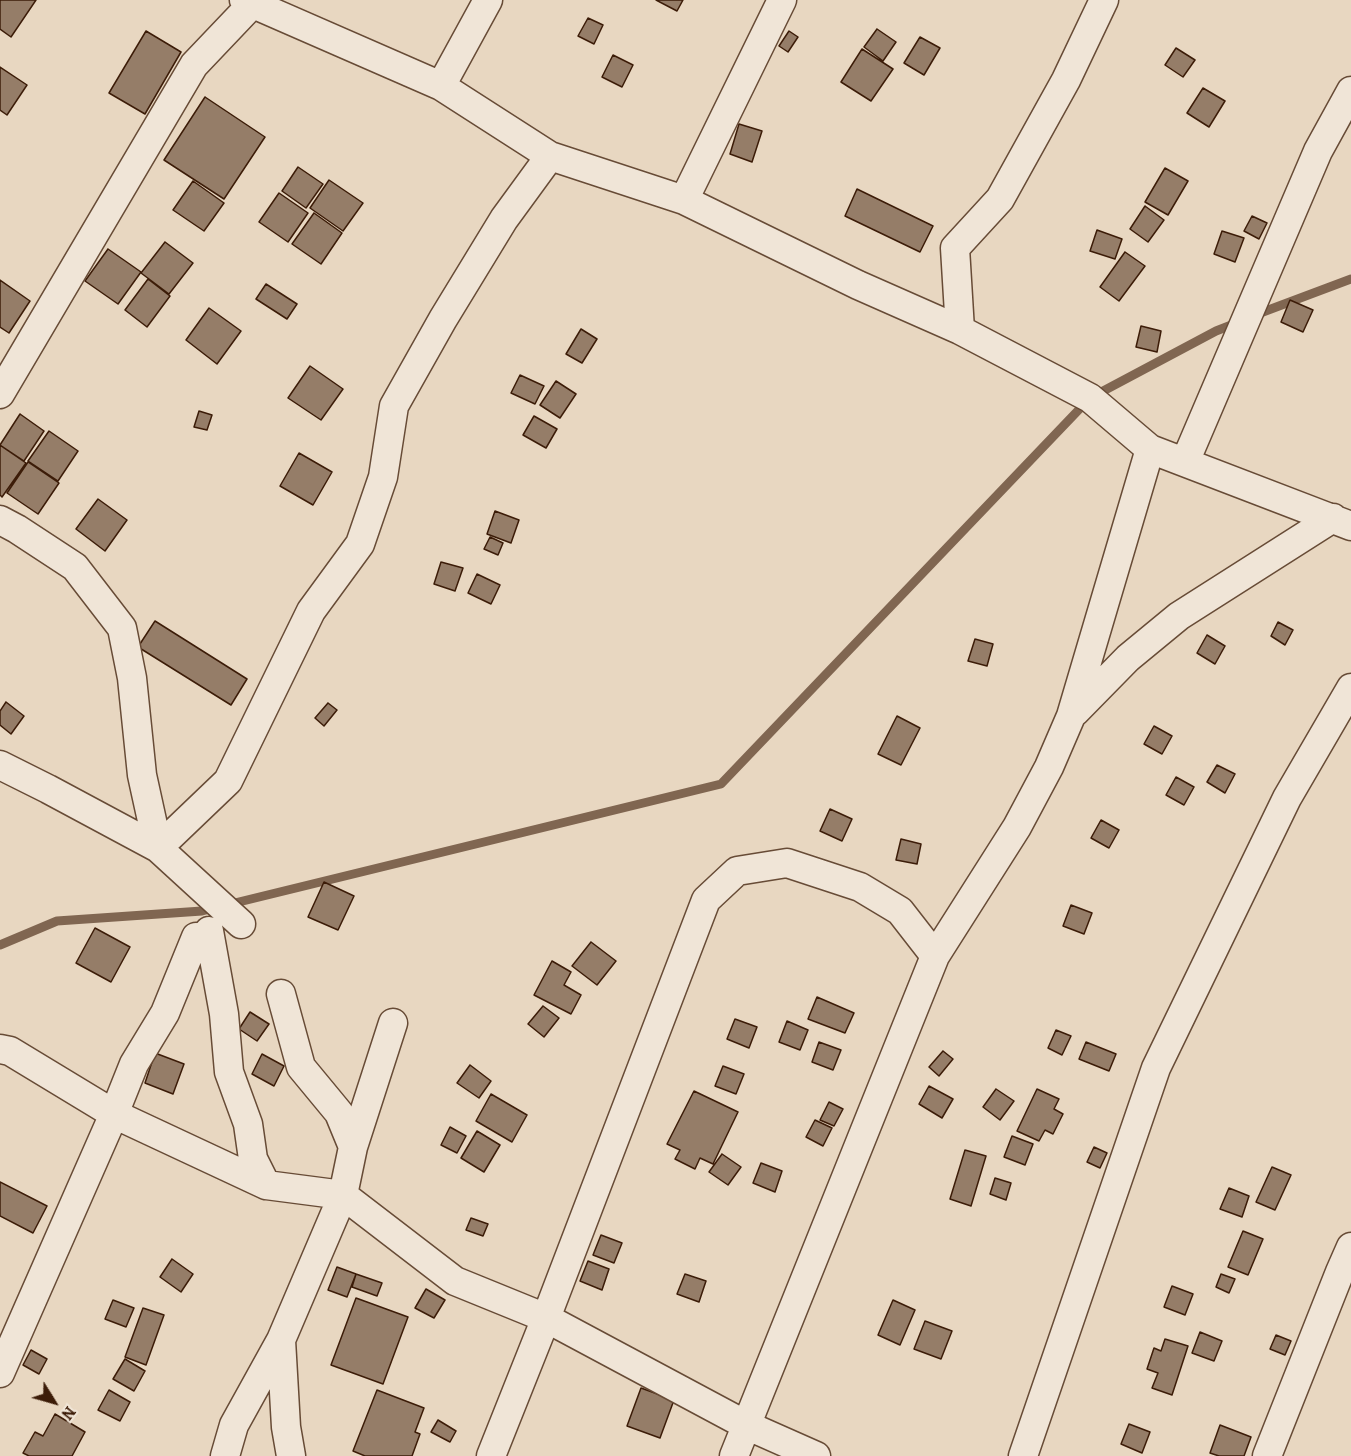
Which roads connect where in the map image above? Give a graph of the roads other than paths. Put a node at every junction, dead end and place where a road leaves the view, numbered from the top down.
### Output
1 (488, 0) edge
2 (782, 0) edge
3 (1104, 0) edge
4 (248, 2) edge
5 (441, 86) junction
6 (1351, 91) edge
7 (550, 156) junction
8 (684, 200) junction
9 (960, 330) junction
10 (0, 394) edge
11 (1150, 449) junction
12 (1185, 462) junction
13 (0, 520) edge
14 (1342, 522) edge
15 (1351, 688) edge
16 (1071, 716) junction
17 (0, 765) edge
18 (158, 848) junction
19 (242, 924) dead end
20 (935, 956) junction
21 (281, 994) dead end
22 (393, 1023) dead end
23 (0, 1049) edge
24 (114, 1114) junction
25 (353, 1147) junction
26 (266, 1185) junction
27 (343, 1195) junction
28 (1351, 1247) edge
29 (546, 1318) junction
30 (281, 1340) junction
31 (0, 1373) edge
32 (746, 1425) junction
33 (225, 1456) edge
34 (291, 1456) edge
35 (491, 1456) edge
36 (734, 1456) edge
37 (816, 1456) edge
38 (1023, 1456) edge
39 (1267, 1456) edge

1 - 5 street
2 - 8 street
3 - 9 street
4 - 5 street
4 - 10 street
5 - 7 street
6 - 12 street
7 - 8 street
7 - 18 street
8 - 9 street
9 - 11 street
11 - 12 street
11 - 16 street
12 - 14 street
13 - 18 street
14 - 16 street
15 - 38 street
16 - 20 street
17 - 18 street
18 - 19 street
20 - 29 street
20 - 32 street
21 - 25 street
22 - 25 street
23 - 24 street
24 - 26 street
24 - 26 street
24 - 31 street
25 - 27 street
26 - 27 street
27 - 29 street
27 - 30 street
28 - 39 street
29 - 32 street
29 - 35 street
30 - 33 street
30 - 34 street
32 - 36 street
32 - 37 street

